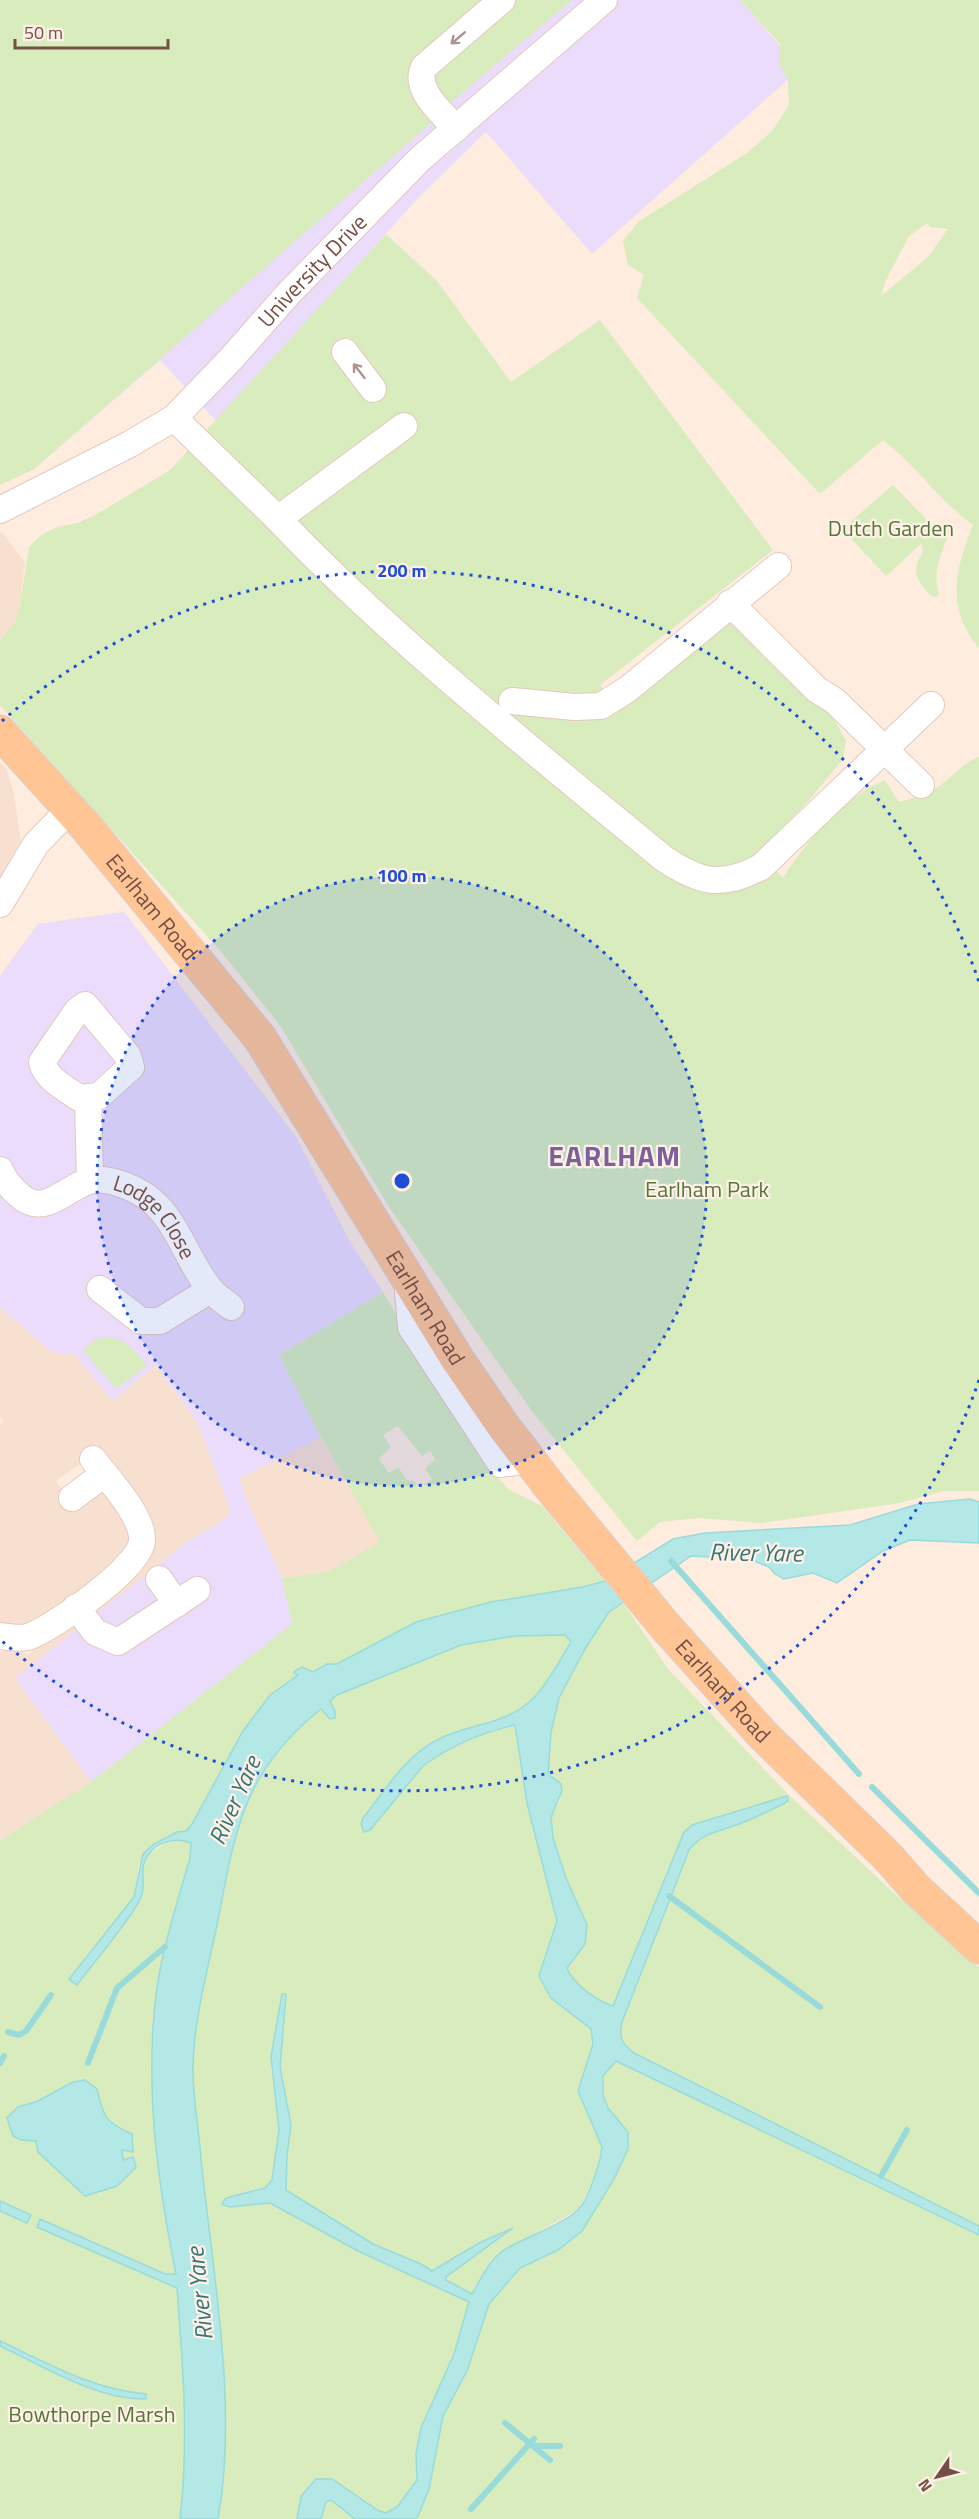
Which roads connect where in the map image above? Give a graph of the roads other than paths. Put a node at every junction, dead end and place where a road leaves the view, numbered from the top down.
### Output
1 (502, 0) edge
2 (604, 0) edge
3 (456, 129) junction
4 (345, 352) dead end
5 (373, 389) dead end
6 (174, 418) junction
7 (404, 426) dead end
8 (0, 510) edge
9 (279, 519) junction
10 (778, 566) dead end
11 (730, 603) junction
12 (476, 701) junction
13 (512, 701) junction
14 (931, 705) dead end
15 (507, 729) junction
16 (0, 732) edge
17 (884, 749) junction
18 (921, 785) dead end
19 (70, 808) junction
20 (0, 904) edge
21 (88, 1098) dead end
22 (1, 1175) edge
23 (90, 1180) junction
24 (100, 1289) dead end
25 (210, 1290) junction
26 (231, 1307) dead end
27 (72, 1498) dead end
28 (159, 1579) dead end
29 (76, 1607) junction
30 (0, 1636) edge
31 (888, 1857) junction
32 (979, 1926) edge
33 (979, 1947) edge

1 -> 3 street
2 - 3 street, University Drive
3 - 6 street, University Drive
5 -> 4 street
6 - 8 street, University Drive
6 - 9 street
7 - 9 street
9 - 12 street
10 - 11 street
11 - 13 street
11 - 17 street
12 - 13 street
12 - 15 street
13 - 15 street
14 - 17 street
15 - 17 street
16 - 19 main road, Earlham Road
17 - 18 street
19 - 20 street
19 - 31 main road, Earlham Road
21 - 23 street
22 - 23 street, Lodge Close
23 - 25 street, Lodge Close
24 - 25 street
25 - 26 street, Lodge Close
27 - 29 street
28 - 29 street
29 - 30 street
31 - 32 main road
31 - 33 main road

